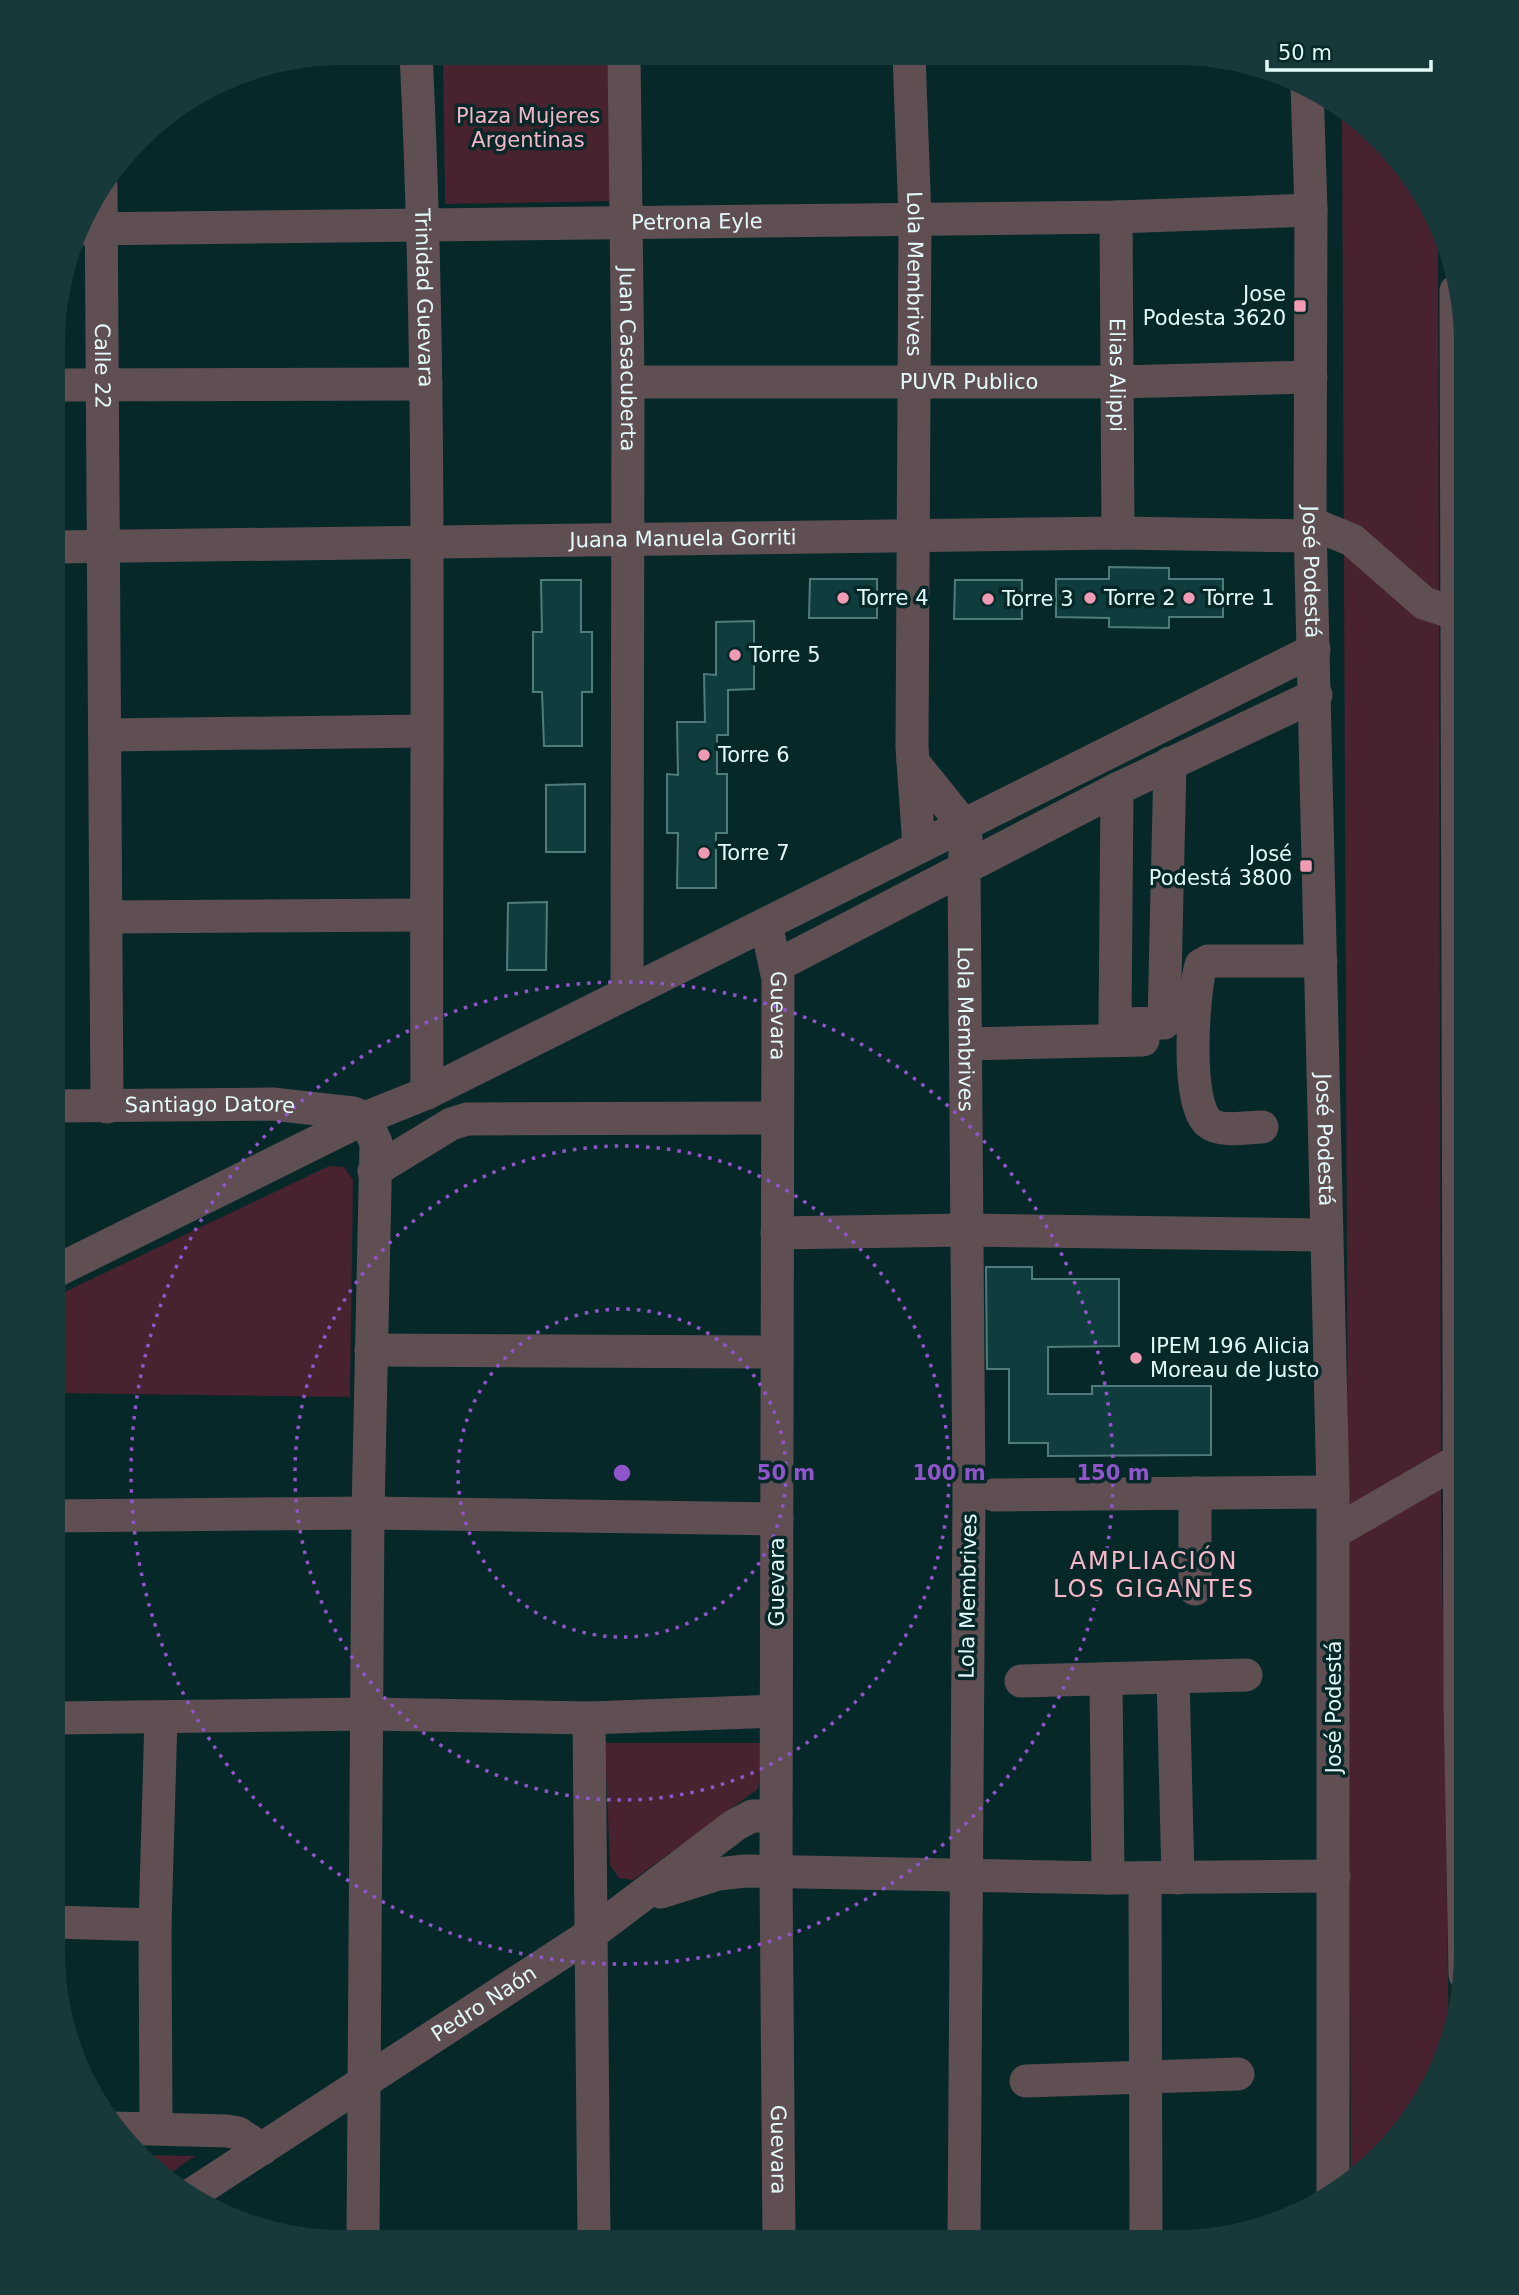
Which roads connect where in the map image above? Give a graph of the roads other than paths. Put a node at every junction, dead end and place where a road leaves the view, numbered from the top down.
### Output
1 (417, 65) edge
2 (624, 65) edge
3 (909, 65) edge
4 (1307, 98) edge
5 (1311, 210) junction
6 (1116, 217) junction
7 (915, 219) junction
8 (625, 222) junction
9 (425, 223) junction
10 (91, 229) edge
11 (1311, 377) junction
12 (628, 382) junction
13 (1118, 382) junction
14 (914, 383) junction
15 (102, 384) junction
16 (426, 384) junction
17 (65, 385) edge
18 (1310, 529) junction
19 (1118, 533) junction
20 (915, 536) junction
21 (627, 538) junction
22 (428, 542) junction
23 (65, 547) edge
24 (102, 547) junction
25 (1454, 597) edge
26 (1314, 650) junction
27 (1316, 695) junction
28 (425, 731) junction
29 (106, 735) junction
30 (913, 762) junction
31 (1170, 763) junction
32 (1117, 789) junction
33 (963, 824) junction
34 (919, 847) junction
35 (964, 867) junction
36 (426, 915) junction
37 (107, 917) junction
38 (766, 924) junction
39 (1321, 961) junction
40 (776, 966) junction
41 (627, 993) junction
42 (1194, 1039) junction
43 (966, 1044) junction
44 (427, 1093) junction
45 (65, 1106) edge
46 (107, 1107) junction
47 (365, 1118) junction
48 (776, 1118) junction
49 (1262, 1127) dead end
50 (374, 1171) junction
51 (965, 1230) junction
52 (777, 1233) junction
53 (1325, 1235) junction
54 (65, 1267) edge
55 (371, 1350) junction
56 (777, 1352) junction
57 (1454, 1463) edge
58 (1333, 1492) junction
59 (1195, 1493) junction
60 (994, 1495) dead end
61 (368, 1513) junction
62 (65, 1516) edge
63 (777, 1519) junction
64 (1333, 1533) junction
65 (1195, 1589) dead end
66 (1246, 1675) dead end
67 (1173, 1677) junction
68 (1106, 1679) junction
69 (1021, 1681) dead end
70 (776, 1712) junction
71 (367, 1714) junction
72 (65, 1718) edge
73 (161, 1718) junction
74 (589, 1718) junction
75 (776, 1816) junction
76 (776, 1872) junction
77 (965, 1875) junction
78 (1334, 1876) junction
79 (1108, 1878) junction
80 (1145, 1878) junction
81 (1178, 1878) junction
82 (640, 1899) junction
83 (65, 1922) edge
84 (155, 1925) junction
85 (591, 1934) junction
86 (1238, 2074) dead end
87 (1146, 2078) junction
88 (1026, 2081) dead end
89 (362, 2085) junction
90 (156, 2127) junction
91 (127, 2128) edge
92 (262, 2149) junction
93 (1333, 2182) edge
94 (199, 2190) edge
95 (363, 2230) edge
96 (594, 2230) edge
97 (779, 2230) edge
98 (964, 2230) edge
99 (1146, 2230) edge

1 - 9 street, Trinidad Guevara
2 - 8 street, Juan Casacuberta
3 - 7 street, Lola Membrives
4 - 5 street, José Podestá
5 - 6 street, Petrona Eyle
5 - 11 street, José Podestá
6 - 7 street, Petrona Eyle
6 - 13 street, Elias Alippi
7 - 8 street, Petrona Eyle
7 - 14 street, Lola Membrives
8 - 9 street, Petrona Eyle
8 - 12 street, Juan Casacuberta
9 - 10 street, Petrona Eyle
9 - 16 street, Trinidad Guevara
10 - 15 street, Calle 22
11 - 13 street, PUVR Publico
11 - 18 street, José Podestá
12 - 14 street, PUVR Publico
12 - 21 street, Juan Casacuberta
13 - 14 street, PUVR Publico
13 - 19 street, Elias Alippi
14 - 20 street, Lola Membrives
15 - 16 street
15 - 17 street
15 - 24 street, Calle 22
16 - 22 street, Trinidad Guevara
18 - 19 street, Juana Manuela Gorriti
18 - 25 street
18 - 26 street, José Podestá
19 - 20 street, Juana Manuela Gorriti
20 - 21 street, Juana Manuela Gorriti
20 - 30 street, Lola Membrives
21 - 22 street, Juana Manuela Gorriti
21 - 41 street, Juan Casacuberta
22 - 24 street, Juana Manuela Gorriti
22 - 28 street, Trinidad Guevara
23 - 24 street, Juana Manuela Gorriti
24 - 29 street, Calle 22
26 - 27 street, José Podestá
26 - 33 street
27 - 31 street
27 - 39 street, José Podestá
28 - 29 street
28 - 36 street, Trinidad Guevara
29 - 37 street, Calle 22
30 - 33 street
30 - 34 street, Lola Membrives
31 - 32 street
31 - 32 street
32 - 35 street
33 - 34 street
33 - 35 street, Lola Membrives
34 - 38 street
35 - 40 street
35 - 43 street, Lola Membrives
36 - 37 street
36 - 44 street, Trinidad Guevara
37 - 46 street, Calle 22
38 - 40 street, Guevara
38 - 41 street
39 - 42 street
39 - 53 street, José Podestá
40 - 48 street, Guevara
41 - 44 street
42 - 43 street
42 - 49 street
43 - 51 street, Lola Membrives
44 - 47 street
45 - 46 street, Santiago Datore
46 - 47 street, Santiago Datore
47 - 50 street
47 - 54 street
48 - 50 street
48 - 52 street, Guevara
50 - 55 street
51 - 52 street
51 - 53 street
51 - 77 street, Lola Membrives
52 - 56 street, Guevara
53 - 58 street, José Podestá
55 - 56 street
55 - 61 street
56 - 63 street, Guevara
57 - 64 street
58 - 59 street
58 - 64 street, José Podestá
59 - 60 street
59 - 65 street
61 - 62 street
61 - 63 street
61 - 71 street
63 - 70 street, Guevara
64 - 78 street, José Podestá
66 - 67 street
67 - 68 street
67 - 81 street
68 - 69 street
68 - 79 street
70 - 74 street
70 - 75 street, Guevara
71 - 73 street
71 - 74 street
71 - 89 street
72 - 73 street
73 - 84 street
74 - 85 street
75 - 76 street, Guevara
75 - 82 street, Pedro Naón
76 - 77 street
76 - 82 street
76 - 97 street, Guevara
77 - 79 street
77 - 98 street, Lola Membrives
78 - 81 street
78 - 93 street, José Podestá
79 - 80 street
80 - 81 street
80 - 87 street
82 - 85 street, Pedro Naón
83 - 84 street
84 - 90 street
85 - 89 street, Pedro Naón
85 - 96 street
86 - 87 street
87 - 88 street
87 - 99 street
89 - 92 street, Pedro Naón
89 - 95 street
90 - 91 street
90 - 92 street
92 - 94 street, Pedro Naón

